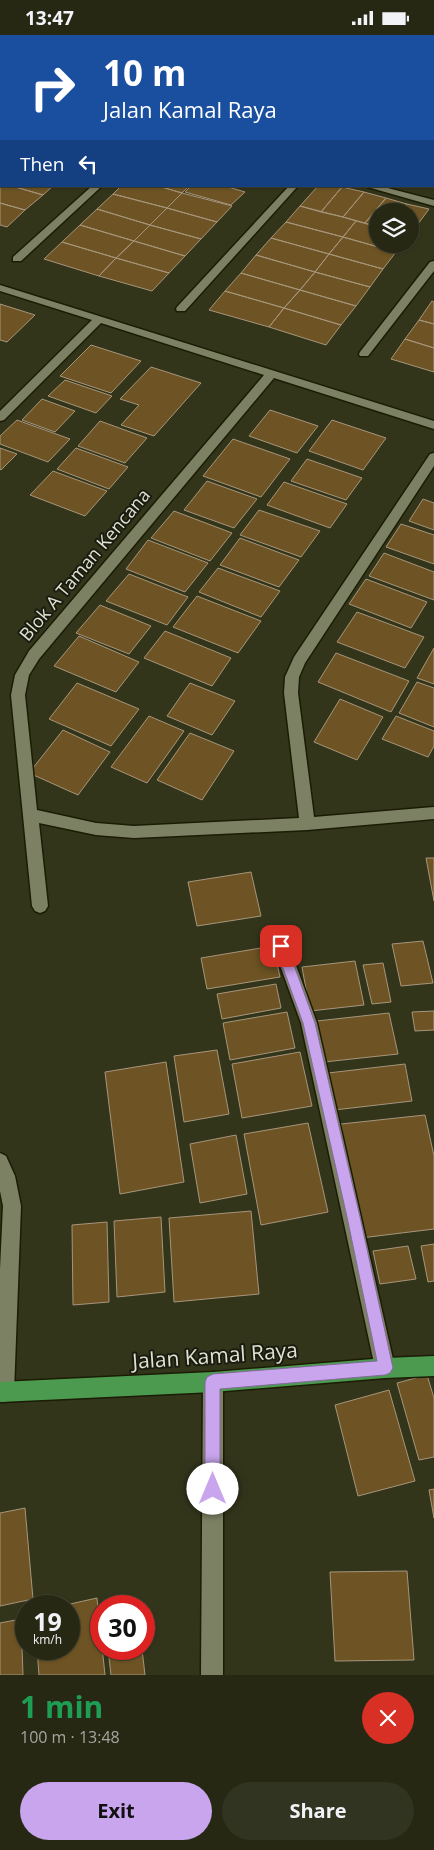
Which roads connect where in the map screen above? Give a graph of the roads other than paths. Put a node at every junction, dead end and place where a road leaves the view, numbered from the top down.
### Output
1 (97, 187) edge
2 (293, 187) edge
3 (372, 187) edge
4 (434, 203) edge
5 (17, 259) dead end
6 (434, 264) edge
7 (0, 288) edge
8 (181, 309) dead end
9 (98, 319) junction
10 (364, 354) dead end
11 (271, 374) junction
12 (0, 417) edge
13 (434, 425) edge
14 (434, 457) edge
15 (434, 813) edge
16 (30, 815) junction
17 (307, 824) junction
18 (40, 906) dead end
19 (281, 946) dead end
20 (0, 1163) edge
21 (434, 1366) edge
22 (385, 1368) junction
23 (213, 1382) junction
24 (2, 1392) edge
25 (212, 1675) edge

1 - 5 street
2 - 8 street
3 - 4 street
6 - 10 street
7 - 9 street
9 - 11 street
9 - 12 street
11 - 13 street
11 - 16 street, Blok A Taman Kencana
14 - 17 street
15 - 17 street
16 - 17 street
16 - 18 street, Blok A Taman Kencana
19 - 22 street
20 - 24 street
21 - 22 main road, Jalan Kamal Raya
22 - 23 main road, Jalan Kamal Raya
23 - 24 main road, Jalan Kamal Raya
23 - 25 street

